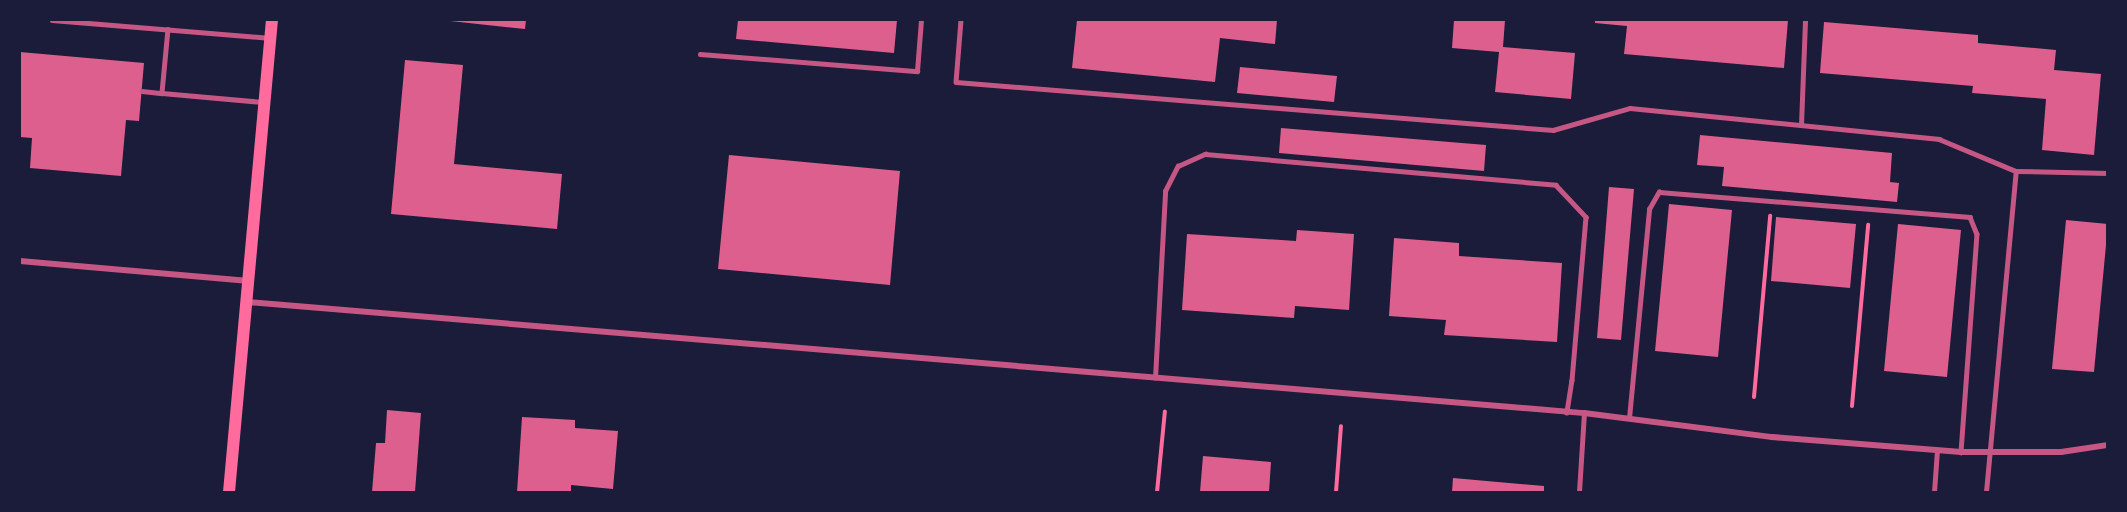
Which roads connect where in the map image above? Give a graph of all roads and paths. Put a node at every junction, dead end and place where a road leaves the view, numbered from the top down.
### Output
1 (52, 20) edge
2 (272, 20) edge
3 (921, 20) edge
4 (961, 20) edge
5 (1805, 20) edge
6 (168, 29) junction
7 (270, 38) junction
8 (700, 54) dead end
9 (142, 92) dead end
10 (162, 93) junction
11 (264, 102) junction
12 (1801, 125) junction
13 (2016, 171) junction
14 (2108, 173) edge
15 (1771, 201) junction
16 (1870, 209) junction
17 (20, 261) edge
18 (249, 281) junction
19 (247, 302) junction
20 (1155, 378) junction
21 (1754, 397) dead end
22 (1852, 406) dead end
23 (1165, 411) dead end
24 (1567, 412) junction
25 (1584, 413) junction
26 (1629, 418) junction
27 (1341, 426) dead end
28 (2108, 445) edge
29 (1937, 450) junction
30 (1961, 452) junction
31 (1990, 453) junction
32 (229, 492) edge
33 (1157, 492) edge
34 (1336, 492) edge
35 (1579, 492) edge
36 (1934, 492) edge
37 (1986, 492) edge

1 - 6 lane
2 - 7 main road
3 - 8 lane
4 - 12 lane
5 - 12 lane
6 - 7 lane
6 - 10 lane
7 - 11 main road
9 - 10 lane
10 - 11 lane
11 - 18 main road
12 - 13 lane
13 - 14 lane
13 - 31 lane
15 - 16 lane
15 - 21 path
15 - 26 lane
16 - 22 path
16 - 30 lane
17 - 18 street
18 - 19 main road
19 - 20 street
19 - 32 main road
20 - 24 street
20 - 24 lane
23 - 33 path
24 - 25 street
25 - 26 street
25 - 35 lane
26 - 29 street
27 - 34 path
28 - 31 street
29 - 30 street
29 - 36 lane
30 - 31 street
31 - 37 lane

